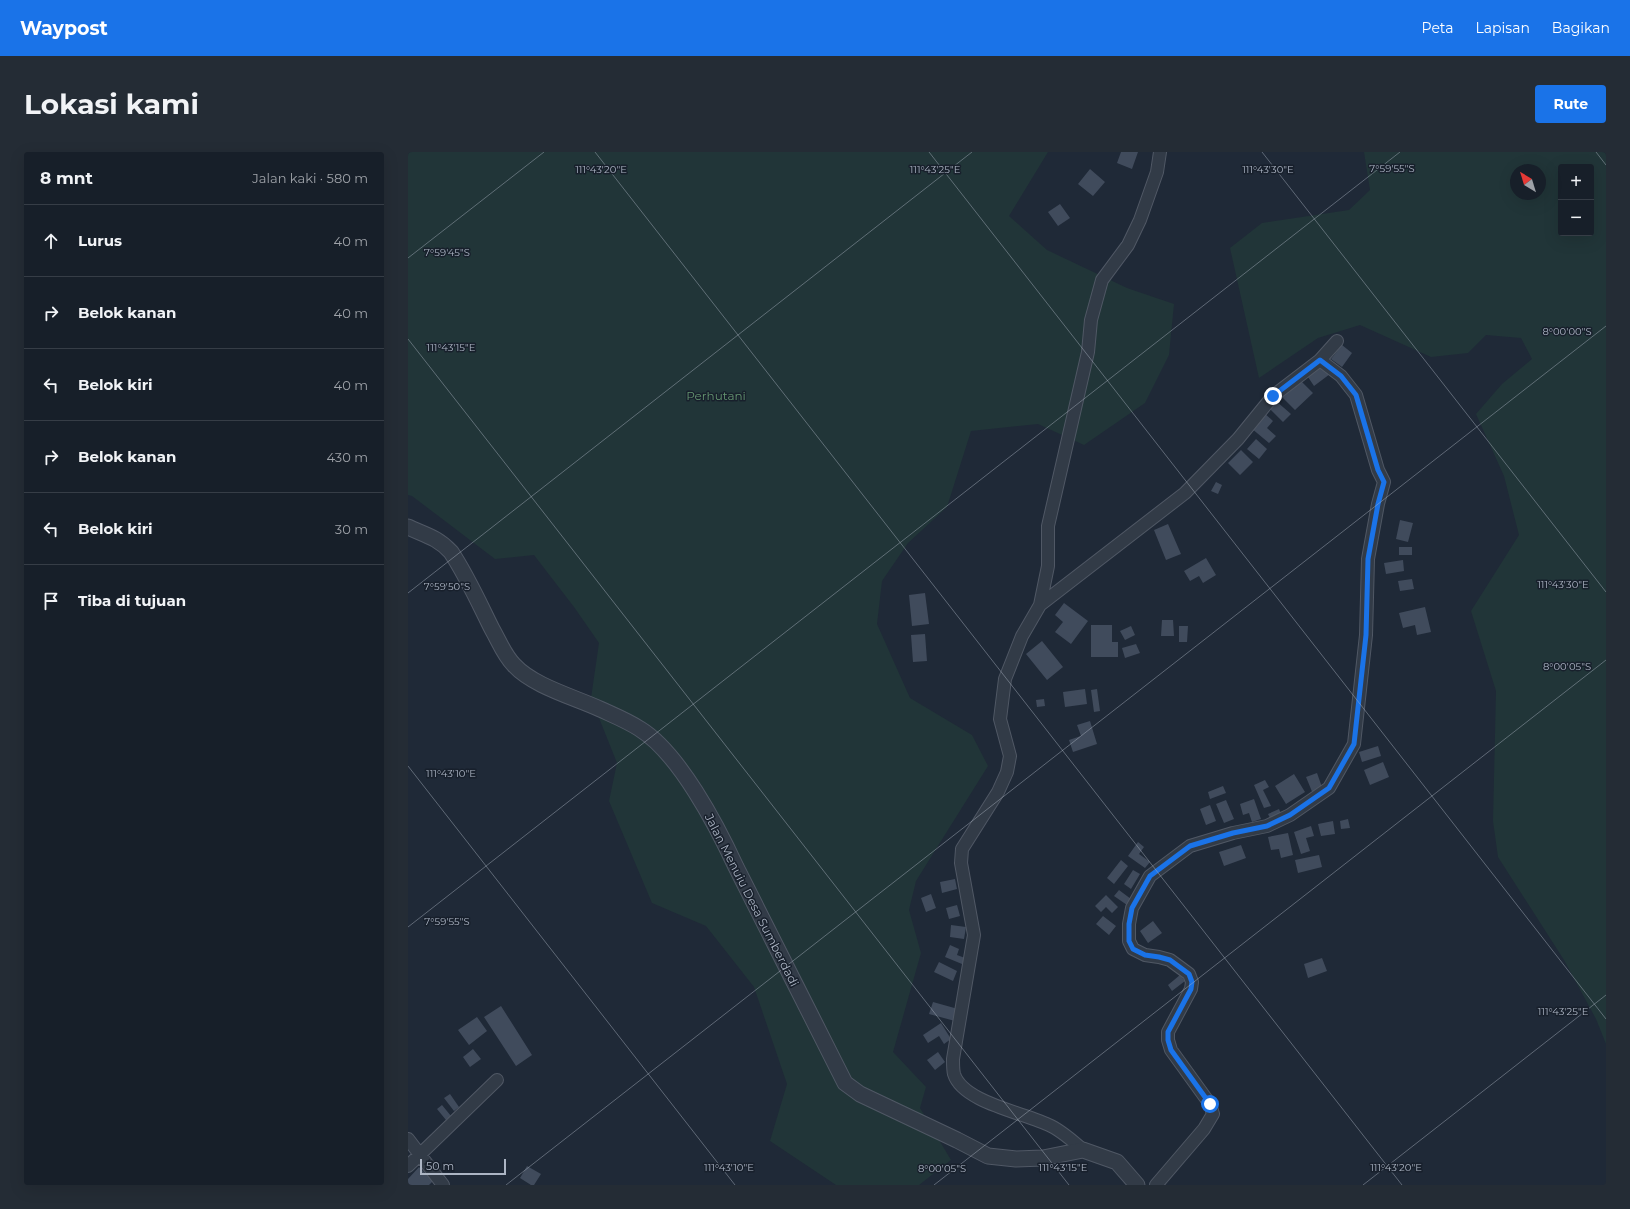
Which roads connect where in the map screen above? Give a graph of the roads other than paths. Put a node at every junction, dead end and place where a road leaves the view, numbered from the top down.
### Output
1 (1160, 152) edge
2 (1337, 341) dead end
3 (1320, 360) junction
4 (408, 527) edge
5 (1040, 605) junction
6 (497, 1080) dead end
7 (408, 1139) edge
8 (1083, 1150) junction
9 (420, 1155) junction
10 (408, 1166) edge
11 (443, 1185) edge
12 (1137, 1185) edge
13 (1156, 1185) edge

1 - 5 street
2 - 3 street
3 - 5 street
3 - 13 street
4 - 8 street, Jalan Menuiu Desa Sumberdadi
5 - 8 street
6 - 9 street
7 - 9 street
8 - 12 street
9 - 10 street
9 - 11 street

